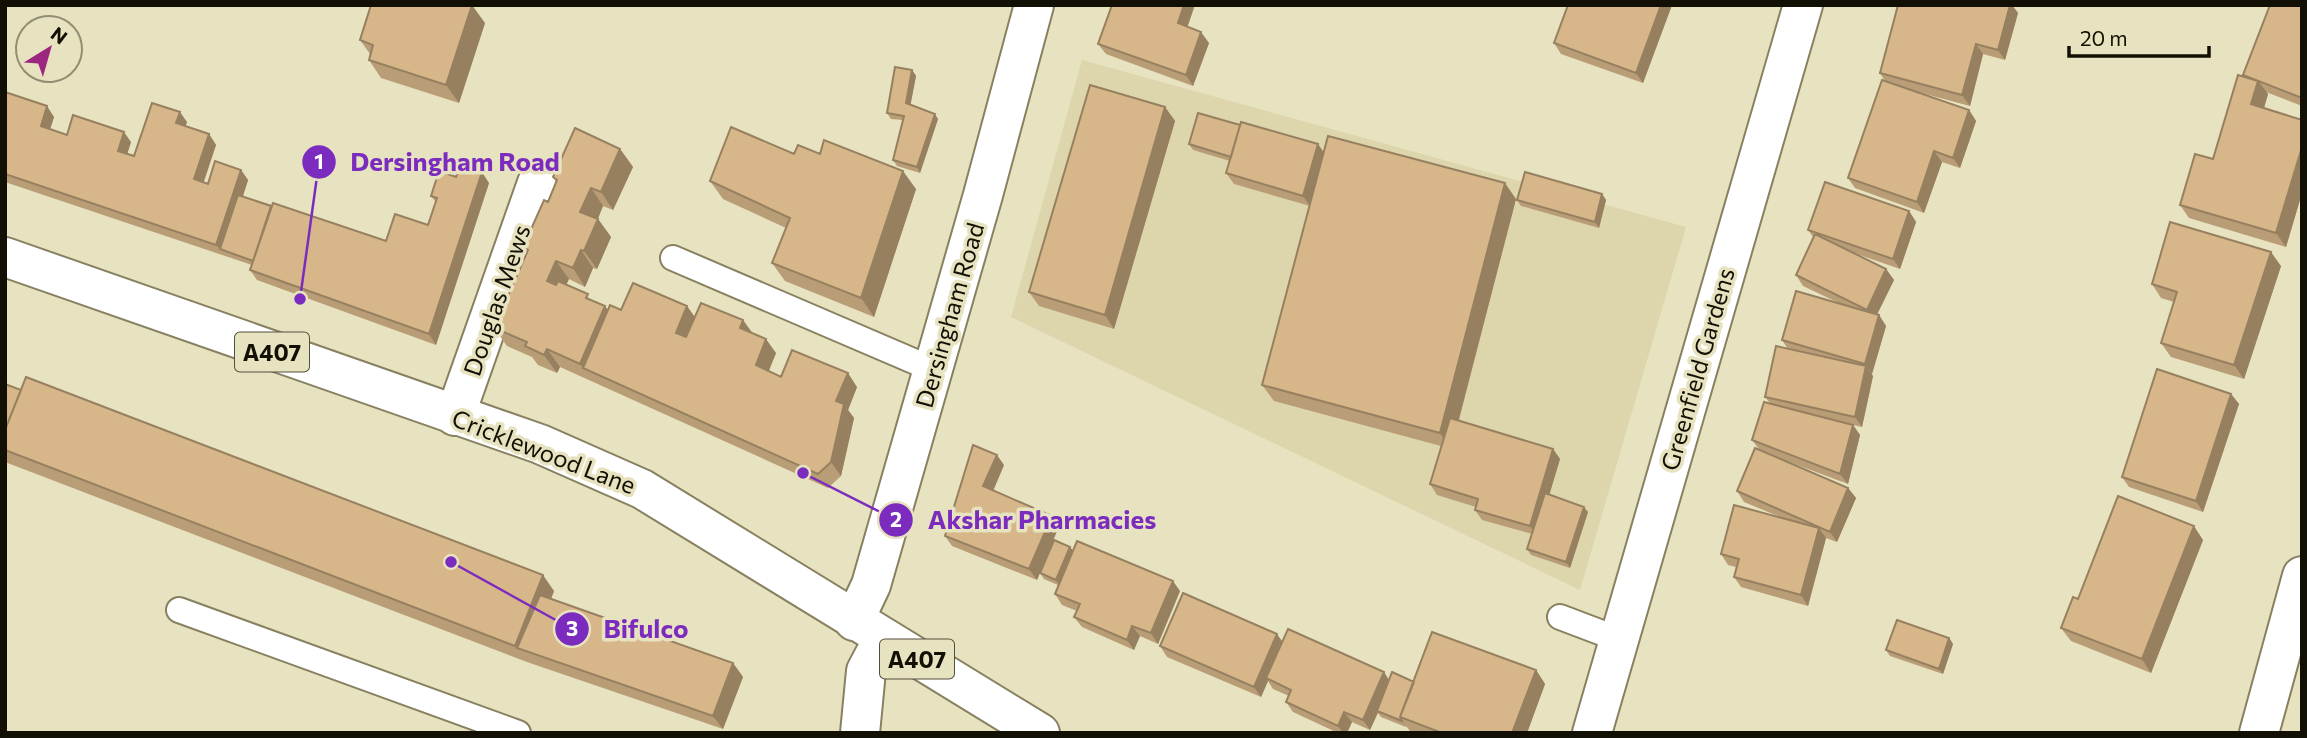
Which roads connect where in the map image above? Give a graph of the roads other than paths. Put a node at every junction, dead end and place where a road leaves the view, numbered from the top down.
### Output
1 (1034, 5) edge
2 (1803, 5) edge
3 (537, 183) dead end
4 (5, 257) edge
5 (673, 258) dead end
6 (932, 369) junction
7 (455, 416) junction
8 (2302, 576) edge
9 (179, 610) dead end
10 (1560, 617) dead end
11 (869, 630) junction
12 (1618, 639) junction
13 (518, 733) edge
14 (860, 733) edge
15 (1040, 733) edge
16 (1592, 733) edge
17 (2259, 733) edge

1 - 6 main road, Dersingham Road
2 - 12 main road, Greenfield Gardens
3 - 7 main road, Douglas Mews
4 - 7 main road, Cricklewood Lane / A407
5 - 6 lane
6 - 11 main road, Dersingham Road
7 - 11 main road, Cricklewood Lane / A407
8 - 17 main road
9 - 13 lane
10 - 12 lane
11 - 14 main road, Dersingham Road
11 - 15 main road, Cricklewood Lane / A407
12 - 16 main road, Greenfield Gardens

